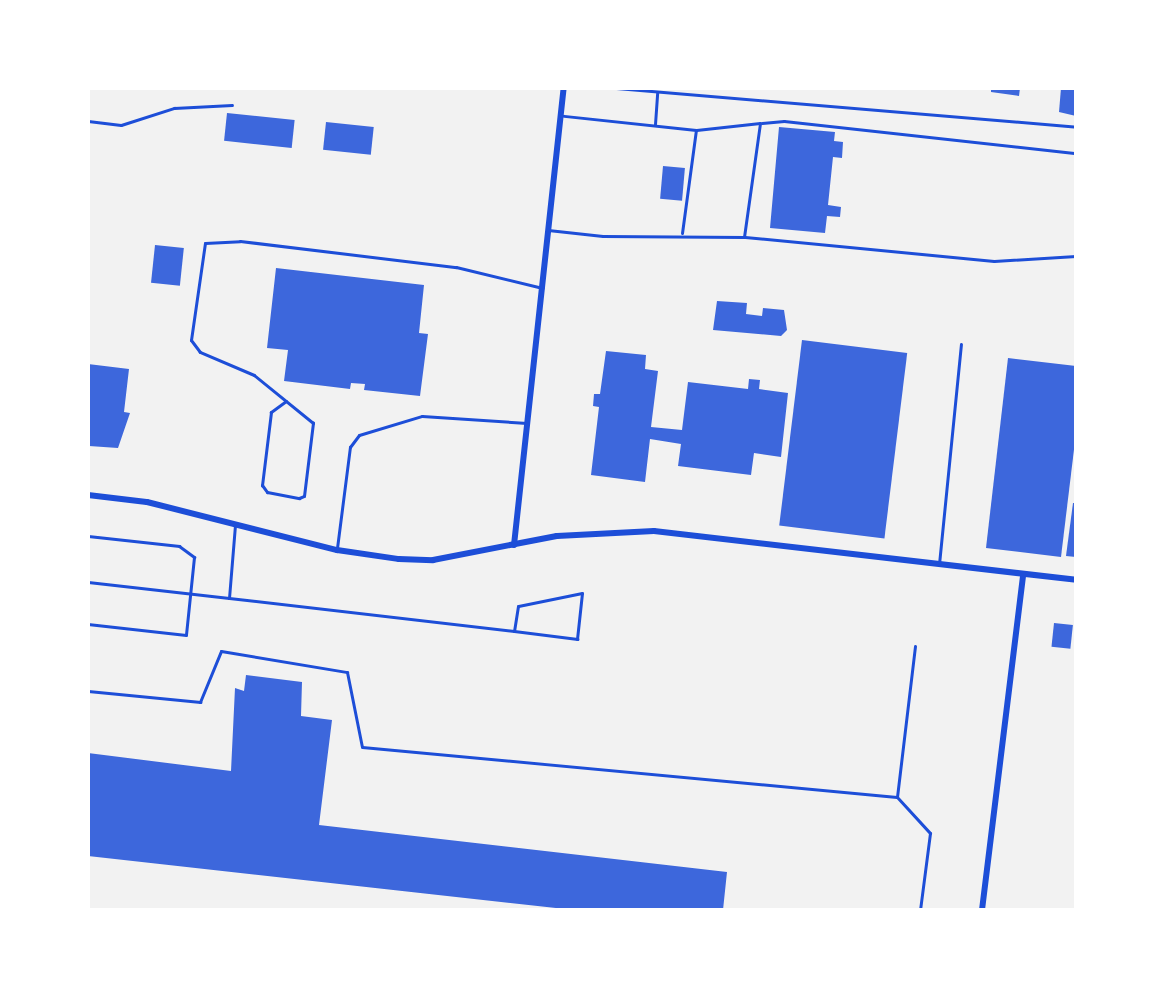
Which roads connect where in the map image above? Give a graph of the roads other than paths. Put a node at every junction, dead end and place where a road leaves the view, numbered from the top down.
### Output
1 (564, 88) edge
2 (616, 88) edge
3 (657, 92) junction
4 (232, 105) dead end
5 (561, 116) junction
6 (88, 121) edge
7 (760, 123) junction
8 (655, 126) junction
9 (1076, 127) edge
10 (696, 130) junction
11 (1076, 153) edge
12 (548, 230) junction
13 (682, 233) junction
14 (744, 237) junction
15 (1076, 256) edge
16 (542, 288) junction
17 (961, 344) dead end
18 (286, 401) junction
19 (527, 423) junction
20 (88, 495) edge
21 (235, 525) junction
22 (88, 536) edge
23 (514, 545) junction
24 (337, 550) junction
25 (939, 564) junction
26 (1023, 574) junction
27 (1076, 580) edge
28 (88, 582) edge
29 (191, 594) junction
30 (229, 598) junction
31 (88, 624) edge
32 (514, 631) junction
33 (915, 646) dead end
34 (88, 691) edge
35 (897, 797) junction
36 (920, 910) edge
37 (982, 910) edge

1 - 5 street
2 - 3 lane
3 - 8 lane
3 - 9 lane
4 - 6 lane
5 - 8 lane
5 - 12 street
7 - 10 lane
7 - 11 lane
7 - 14 lane
8 - 10 lane
10 - 13 lane
12 - 13 lane
12 - 16 street
13 - 14 lane
14 - 15 lane
16 - 18 lane
16 - 19 street
17 - 25 lane
18 - 18 lane
19 - 23 street
19 - 24 lane
20 - 21 street
21 - 24 street
21 - 30 lane
22 - 29 lane
23 - 24 street
23 - 25 street
25 - 26 street
26 - 27 street
26 - 37 street
28 - 29 lane
29 - 30 lane
29 - 31 lane
30 - 32 lane
32 - 32 lane
33 - 35 lane
34 - 35 lane
35 - 36 lane

